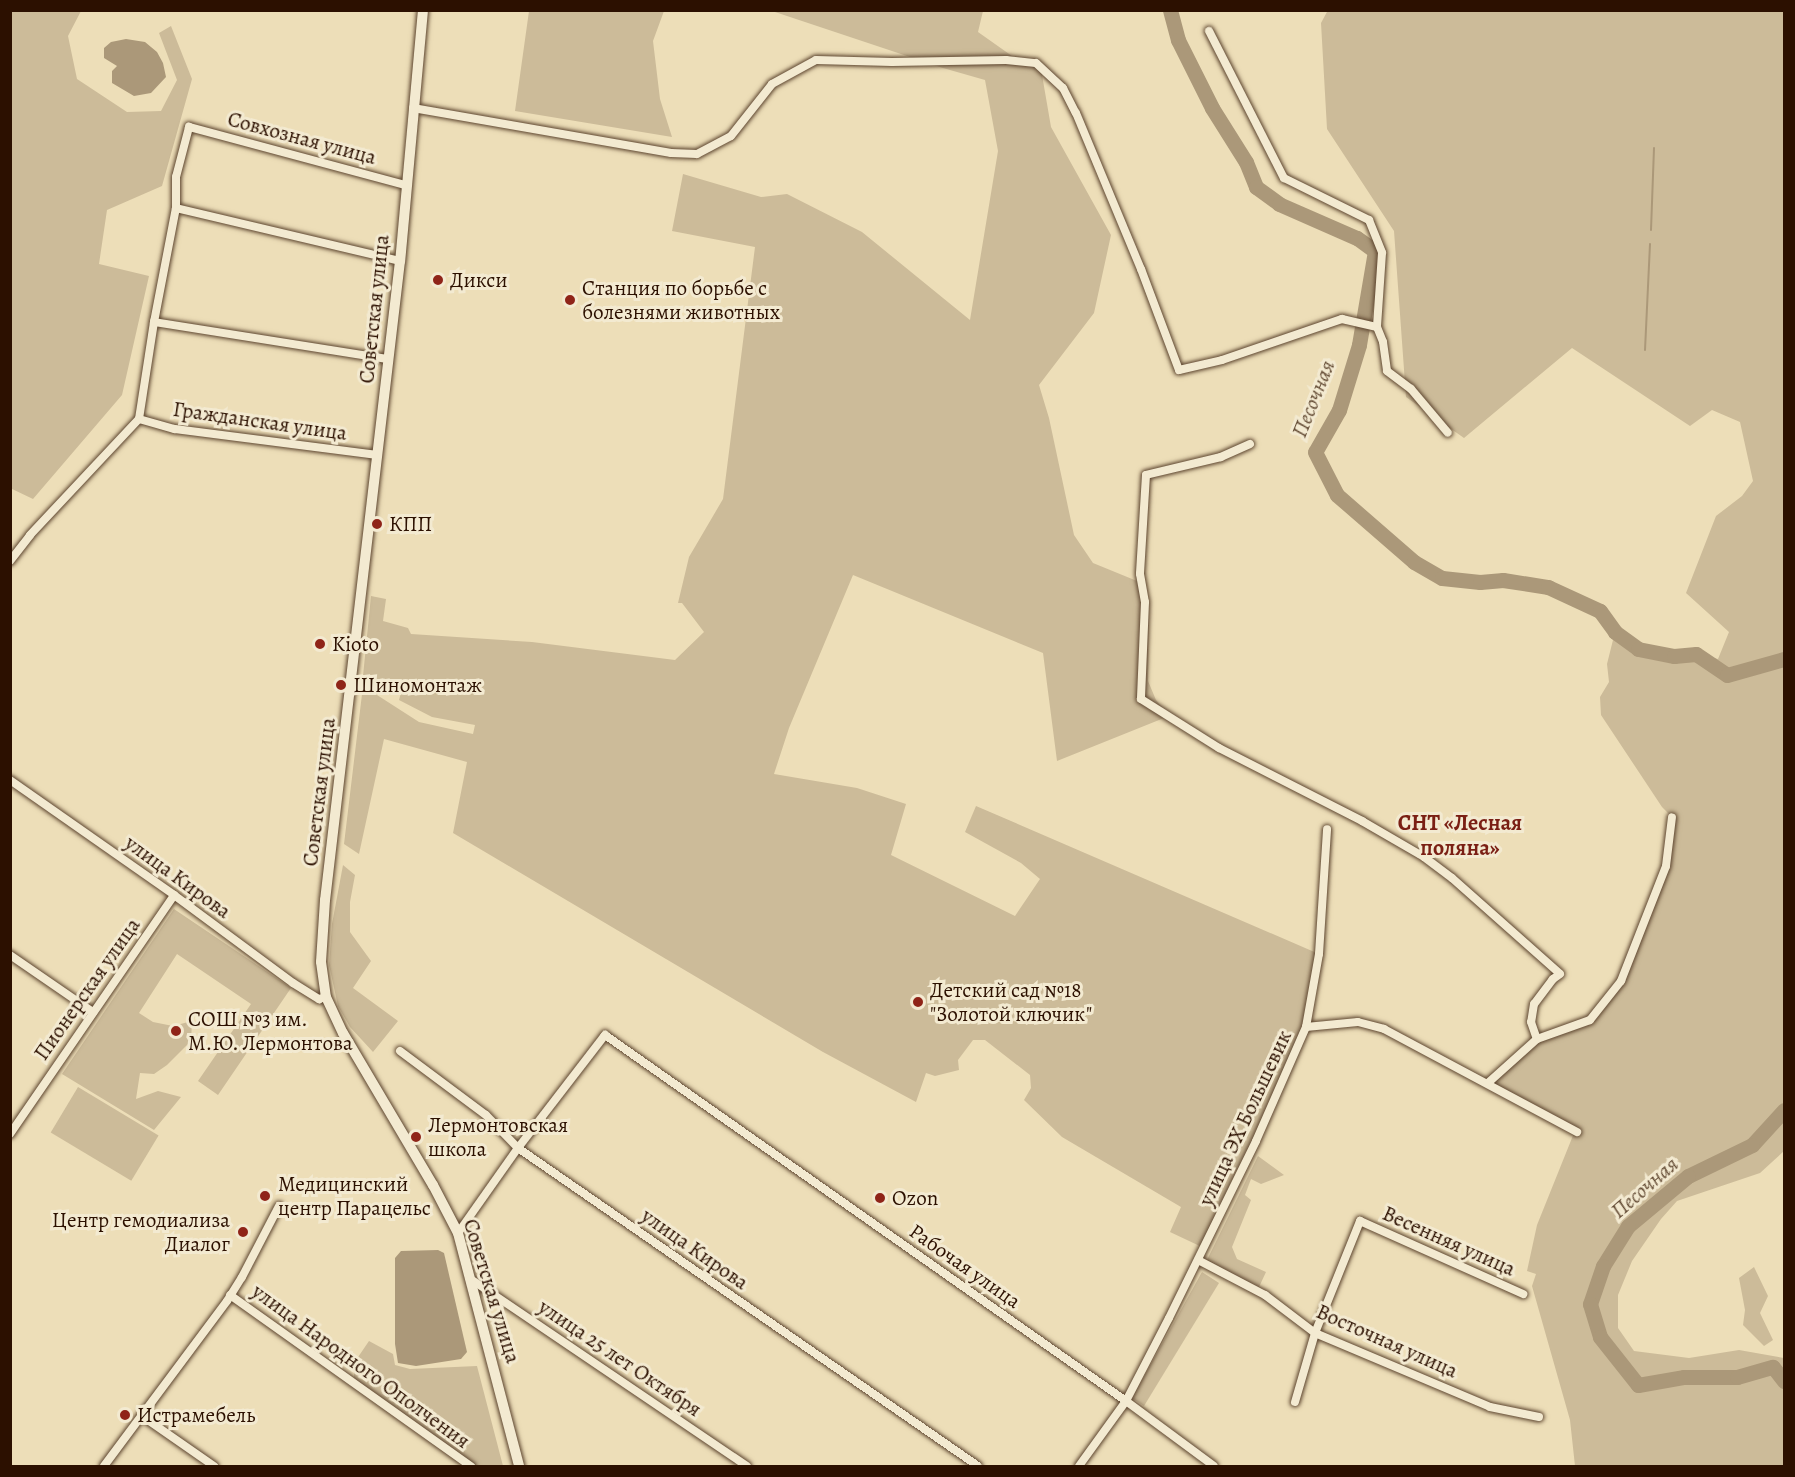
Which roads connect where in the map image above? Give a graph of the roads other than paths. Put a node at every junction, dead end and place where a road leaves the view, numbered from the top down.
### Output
1 (423, 10) edge
2 (1209, 31) dead end
3 (413, 108) junction
4 (406, 185) junction
5 (176, 208) junction
6 (400, 261) junction
7 (154, 322) junction
8 (1377, 327) junction
9 (388, 359) junction
10 (139, 418) junction
11 (1448, 434) dead end
12 (1250, 444) dead end
13 (377, 455) junction
14 (10, 561) edge
15 (10, 780) edge
16 (1672, 817) dead end
17 (1327, 829) dead end
18 (174, 895) junction
19 (10, 955) edge
20 (326, 997) junction
21 (93, 1012) junction
22 (1306, 1027) junction
23 (1538, 1038) junction
24 (400, 1051) dead end
25 (1489, 1082) dead end
26 (1577, 1132) dead end
27 (10, 1134) edge
28 (518, 1148) junction
29 (279, 1206) dead end
30 (458, 1233) junction
31 (1198, 1260) junction
32 (472, 1280) junction
33 (1523, 1294) dead end
34 (230, 1295) junction
35 (1316, 1333) junction
36 (1126, 1401) junction
37 (1295, 1402) dead end
38 (142, 1416) junction
39 (1539, 1417) dead end
40 (104, 1467) edge
41 (214, 1467) edge
42 (471, 1467) edge
43 (519, 1467) edge
44 (747, 1467) edge
45 (978, 1467) edge
46 (1079, 1467) edge
47 (1214, 1467) edge

1 - 3 main road, Советская улица
2 - 8 street
3 - 4 main road, Советская улица
3 - 8 street
4 - 5 street, Совхозная улица
4 - 6 main road, Советская улица
5 - 6 street
5 - 7 street
6 - 9 main road, Советская улица
7 - 9 street
7 - 10 street
8 - 11 street
9 - 13 main road, Советская улица
10 - 13 street, Гражданская улица
10 - 14 street
12 - 23 street
13 - 20 main road, Советская улица
15 - 18 street, улица Кирова
16 - 23 street
17 - 22 street, улица ЭХ Большевик
18 - 20 street, улица Кирова
18 - 21 street, Пионерская улица
19 - 21 street
20 - 30 main road, Советская улица
21 - 27 street, Пионерская улица
22 - 26 street
22 - 31 street, улица ЭХ Большевик
23 - 25 street
24 - 28 street, улица Кирова
28 - 30 street
28 - 36 street, Рабочая улица
28 - 45 street, улица Кирова
29 - 34 street
30 - 32 main road, Советская улица
31 - 35 street, Восточная улица
31 - 36 street, улица ЭХ Большевик
32 - 43 main road, Советская улица
32 - 44 street, улица 25 лет Октября
33 - 35 street, Весенняя улица
34 - 38 street
34 - 42 street, улица Народного Ополчения
35 - 37 street
35 - 39 street, Восточная улица
36 - 46 street, улица ЭХ Большевик
36 - 47 street, Рабочая улица
38 - 40 street
38 - 41 street

